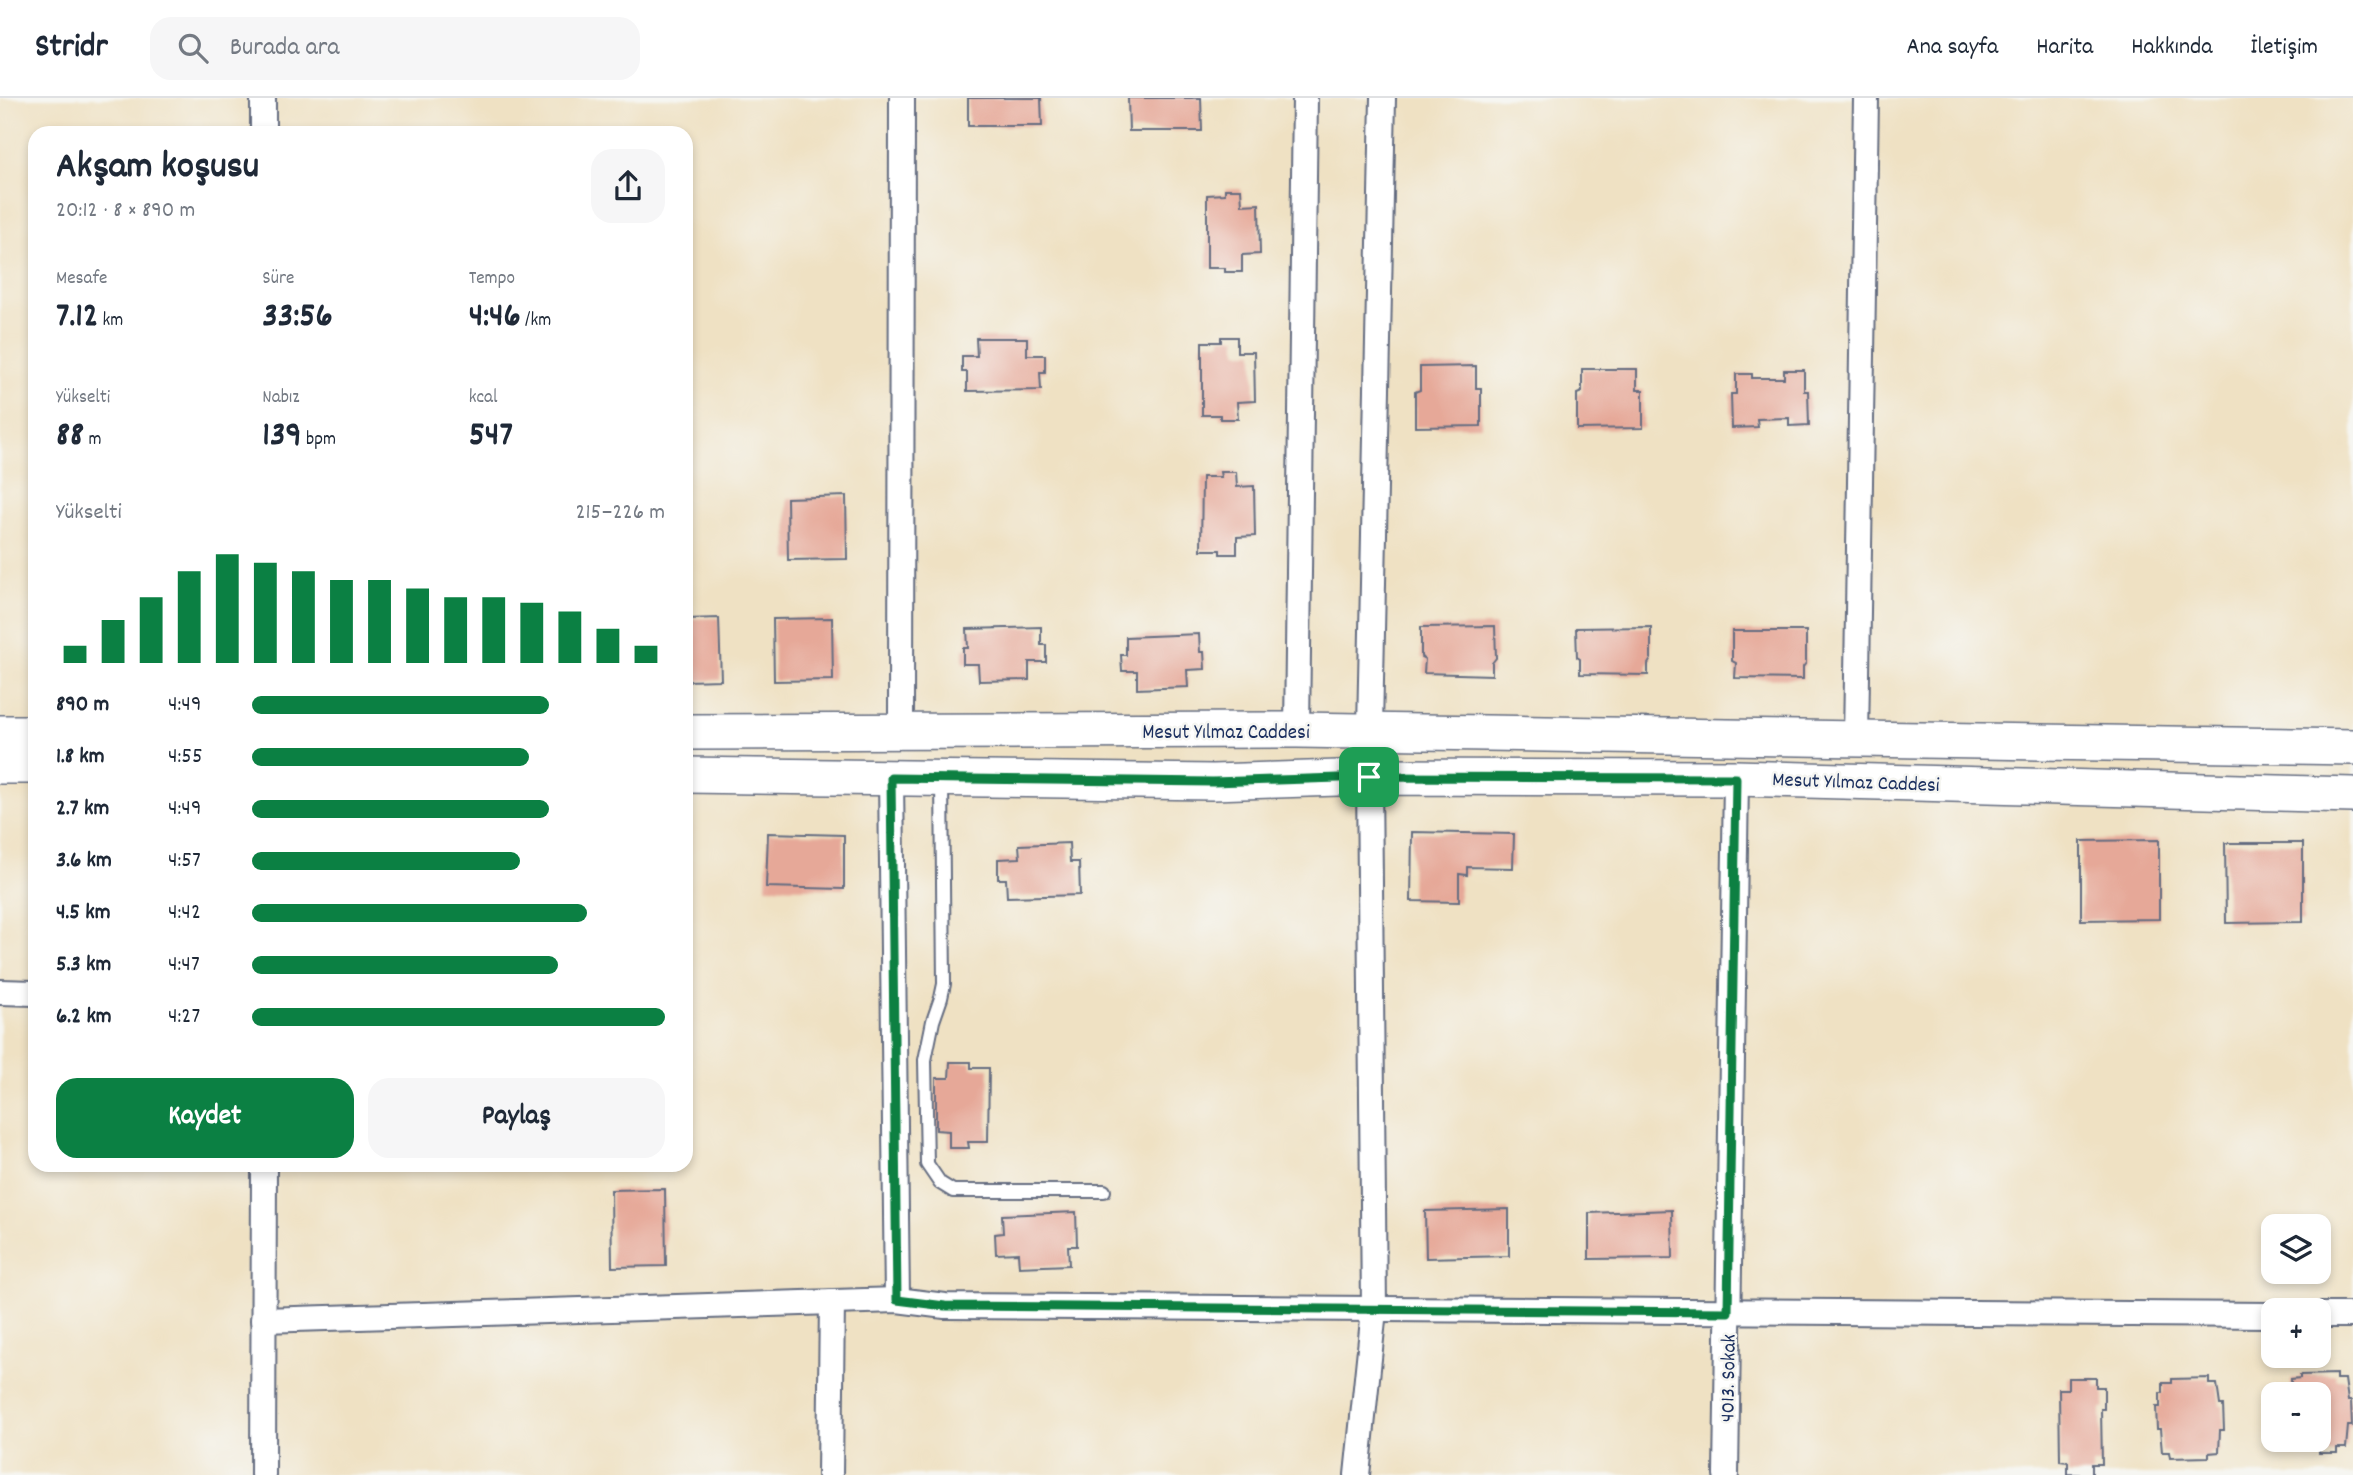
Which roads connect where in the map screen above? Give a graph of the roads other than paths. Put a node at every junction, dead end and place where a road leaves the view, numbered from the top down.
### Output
1 (263, 98) edge
2 (902, 98) edge
3 (1305, 98) edge
4 (1383, 98) edge
5 (1866, 98) edge
6 (263, 126) edge
7 (1297, 730) junction
8 (901, 731) junction
9 (693, 732) edge
10 (0, 733) edge
11 (28, 733) edge
12 (1372, 733) junction
13 (1856, 740) junction
14 (2353, 747) edge
15 (0, 766) edge
16 (28, 766) edge
17 (693, 775) edge
18 (1369, 777) junction
19 (891, 778) junction
20 (942, 778) junction
21 (1736, 778) junction
22 (2353, 795) edge
23 (0, 992) edge
24 (28, 993) edge
25 (264, 1172) edge
26 (1104, 1191) dead end
27 (897, 1300) junction
28 (832, 1302) junction
29 (1374, 1310) junction
30 (1728, 1312) junction
31 (2261, 1315) edge
32 (2331, 1315) edge
33 (2353, 1315) edge
34 (263, 1320) junction
35 (263, 1475) edge
36 (830, 1475) edge
37 (1357, 1475) edge
38 (1726, 1475) edge

1 - 6 street
2 - 8 street
3 - 7 street
4 - 12 street
5 - 13 street
7 - 8 main road, Mesut Yılmaz Caddesi
7 - 12 main road, Mesut Yılmaz Caddesi
8 - 9 main road, Mesut Yılmaz Caddesi
10 - 11 main road
12 - 13 main road, Mesut Yılmaz Caddesi
12 - 18 street
13 - 14 main road, Mesut Yılmaz Caddesi
15 - 16 main road
17 - 19 main road, Mesut Yılmaz Caddesi
18 - 20 main road, Mesut Yılmaz Caddesi
18 - 21 main road, Mesut Yılmaz Caddesi
18 - 29 street
19 - 20 main road, Mesut Yılmaz Caddesi
19 - 27 street
20 - 26 lane
21 - 22 main road, Mesut Yılmaz Caddesi
21 - 30 street, 4013. Sokak
23 - 24 street
25 - 34 street
27 - 28 street
27 - 29 street
28 - 34 street
28 - 36 street
29 - 30 street
29 - 37 street
30 - 31 street
30 - 38 street, 4013. Sokak
32 - 33 street
34 - 35 street

